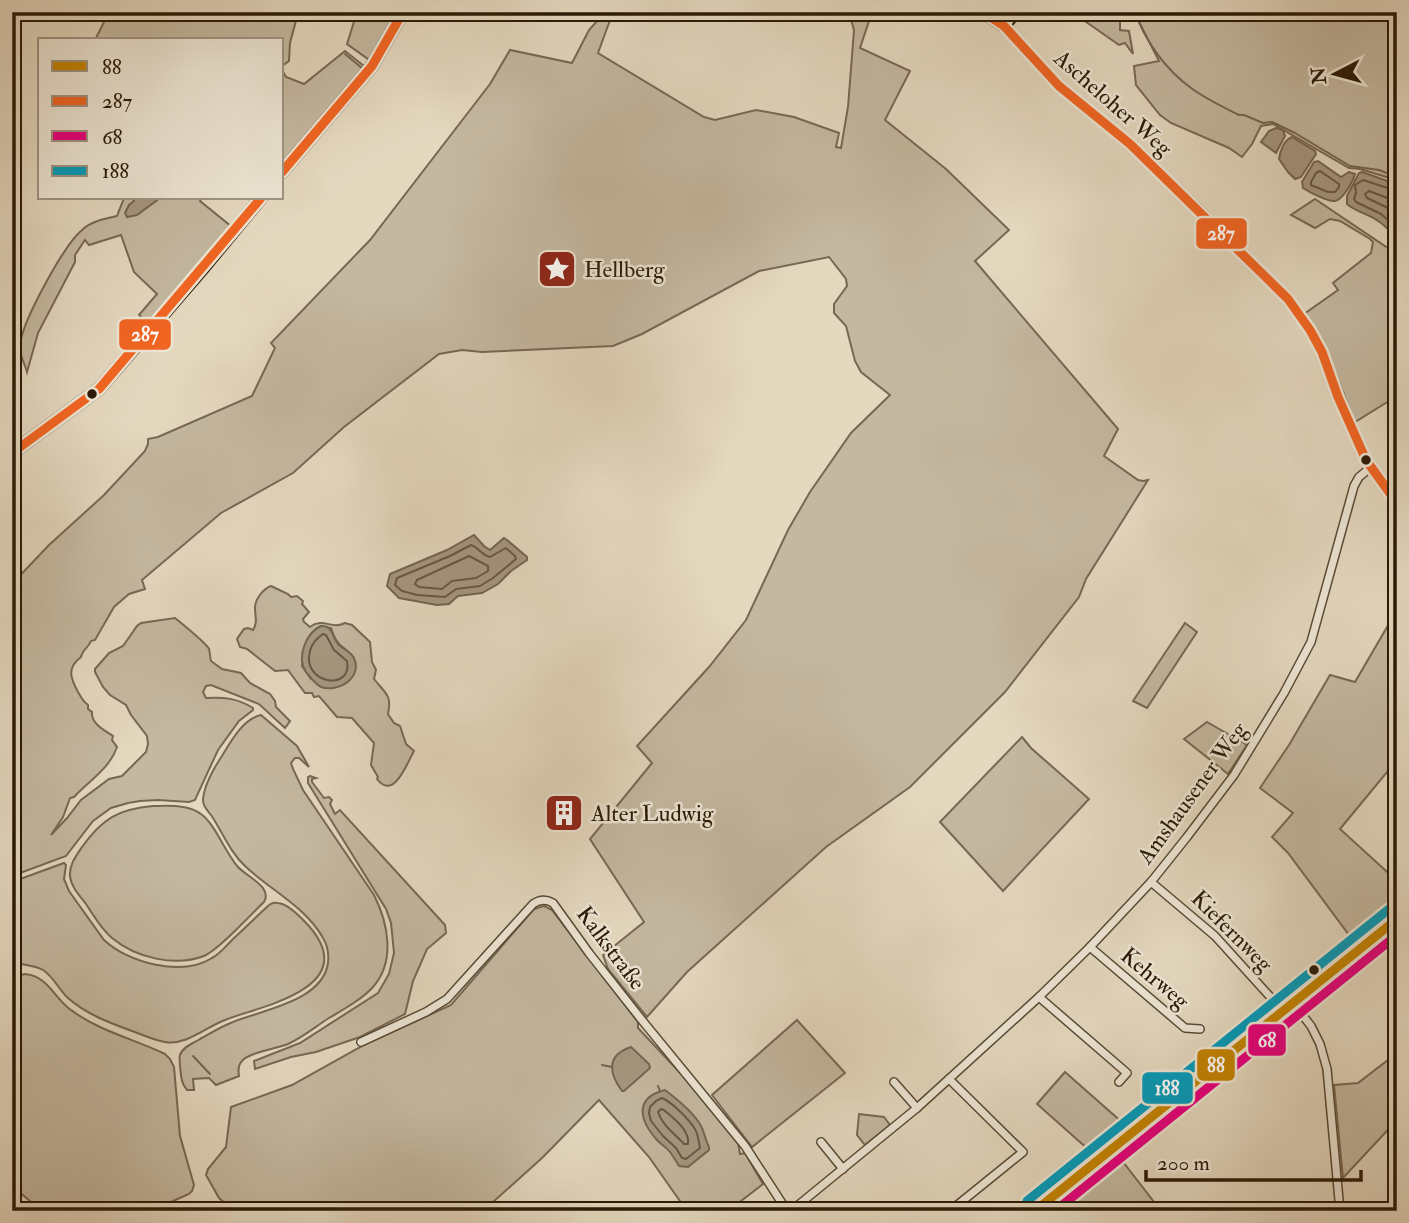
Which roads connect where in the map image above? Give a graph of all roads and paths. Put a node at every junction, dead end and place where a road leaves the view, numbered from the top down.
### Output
1 (403, 12) edge
2 (983, 12) edge
3 (1015, 12) edge
4 (1004, 26) junction
5 (284, 170) edge
6 (259, 200) edge
7 (12, 453) edge
8 (1370, 468) junction
9 (1397, 503) edge
10 (1151, 882) junction
11 (1397, 919) edge
12 (1090, 947) junction
13 (1040, 997) junction
14 (1293, 1003) junction
15 (1283, 1011) junction
16 (1200, 1029) dead end
17 (361, 1042) dead end
18 (949, 1079) junction
19 (894, 1082) dead end
20 (1119, 1082) dead end
21 (917, 1108) junction
22 (821, 1142) dead end
23 (843, 1169) junction
24 (1061, 1190) junction
25 (789, 1211) edge
26 (950, 1211) edge
27 (1035, 1211) edge
28 (1079, 1211) edge
29 (1340, 1211) edge

1 - 5 street
2 - 4 street, Ascheloher Weg
3 - 4 street
4 - 8 street, Ascheloher Weg
6 - 7 street
8 - 9 street, Ascheloher Weg
8 - 10 street, Amshausener Weg
10 - 12 street, Amshausener Weg
10 - 15 street, Kiefernweg
11 - 14 street
12 - 13 street, Amshausener Weg
12 - 16 street, Kehrweg
13 - 18 street, Amshausener Weg
13 - 20 street
14 - 15 street
14 - 29 street
15 - 24 street
17 - 25 street, Kalkstraße
18 - 21 street, Amshausener Weg
18 - 26 street
19 - 21 street
21 - 23 street, Amshausener Weg
22 - 23 street
23 - 25 street, Amshausener Weg
24 - 27 street
24 - 28 street

